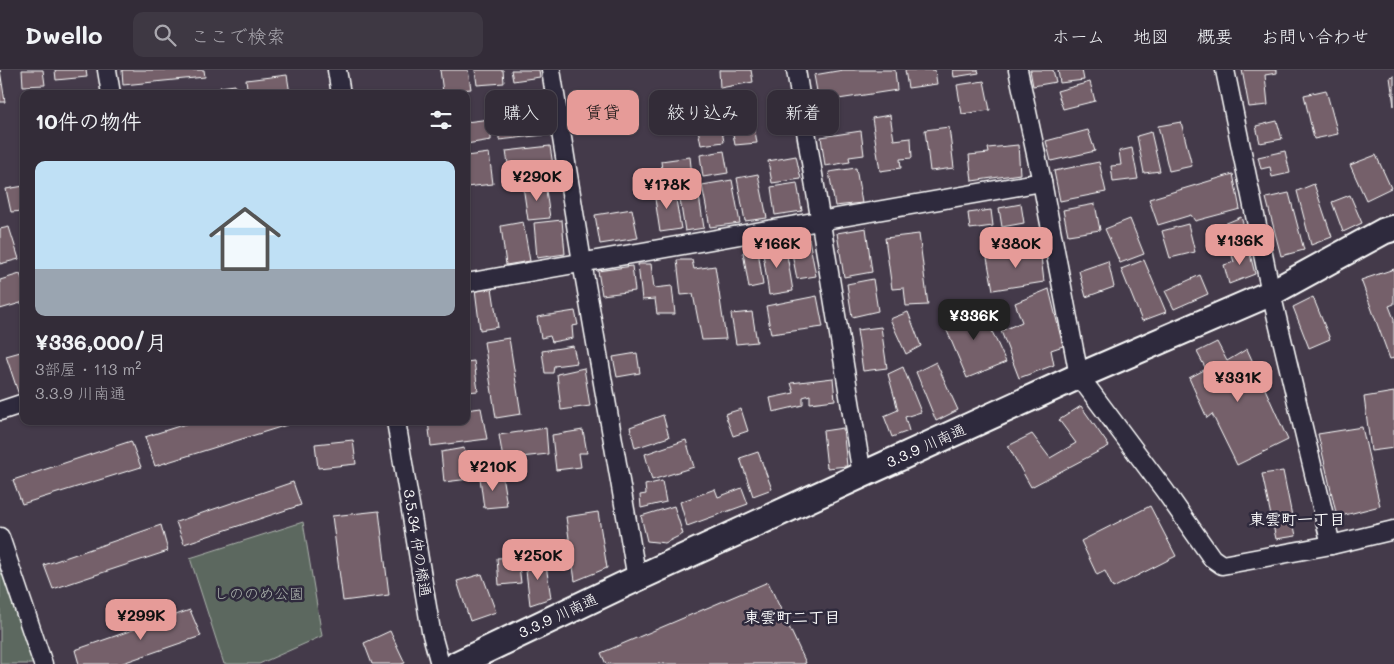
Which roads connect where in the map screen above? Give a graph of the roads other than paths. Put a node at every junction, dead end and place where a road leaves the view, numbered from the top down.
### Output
1 (107, 70) edge
2 (337, 70) edge
3 (551, 70) edge
4 (796, 70) edge
5 (1018, 70) edge
6 (1225, 70) edge
7 (110, 90) edge
8 (340, 90) edge
9 (1042, 182) junction
10 (822, 220) junction
11 (1394, 228) edge
12 (582, 262) junction
13 (470, 282) edge
14 (1271, 293) junction
15 (1079, 376) junction
16 (20, 404) edge
17 (0, 411) edge
18 (397, 425) edge
19 (862, 475) junction
20 (1394, 530) edge
21 (0, 537) edge
22 (1331, 545) junction
23 (637, 579) junction
24 (43, 664) edge
25 (440, 664) edge
26 (457, 664) edge

1 - 7 street
2 - 8 street
3 - 12 street
4 - 10 street
5 - 9 street
6 - 14 street
9 - 10 street
9 - 15 street
10 - 12 street
10 - 19 street
11 - 14 street, 3.3.9 川南通
12 - 13 street
12 - 23 street
14 - 15 street, 3.3.9 川南通
14 - 22 street
15 - 19 street, 3.3.9 川南通
15 - 22 street
16 - 17 street
18 - 25 street, 3.5.34 仲の橋通
19 - 23 street, 3.3.9 川南通
20 - 22 street
21 - 24 street
23 - 26 street, 3.3.9 川南通

